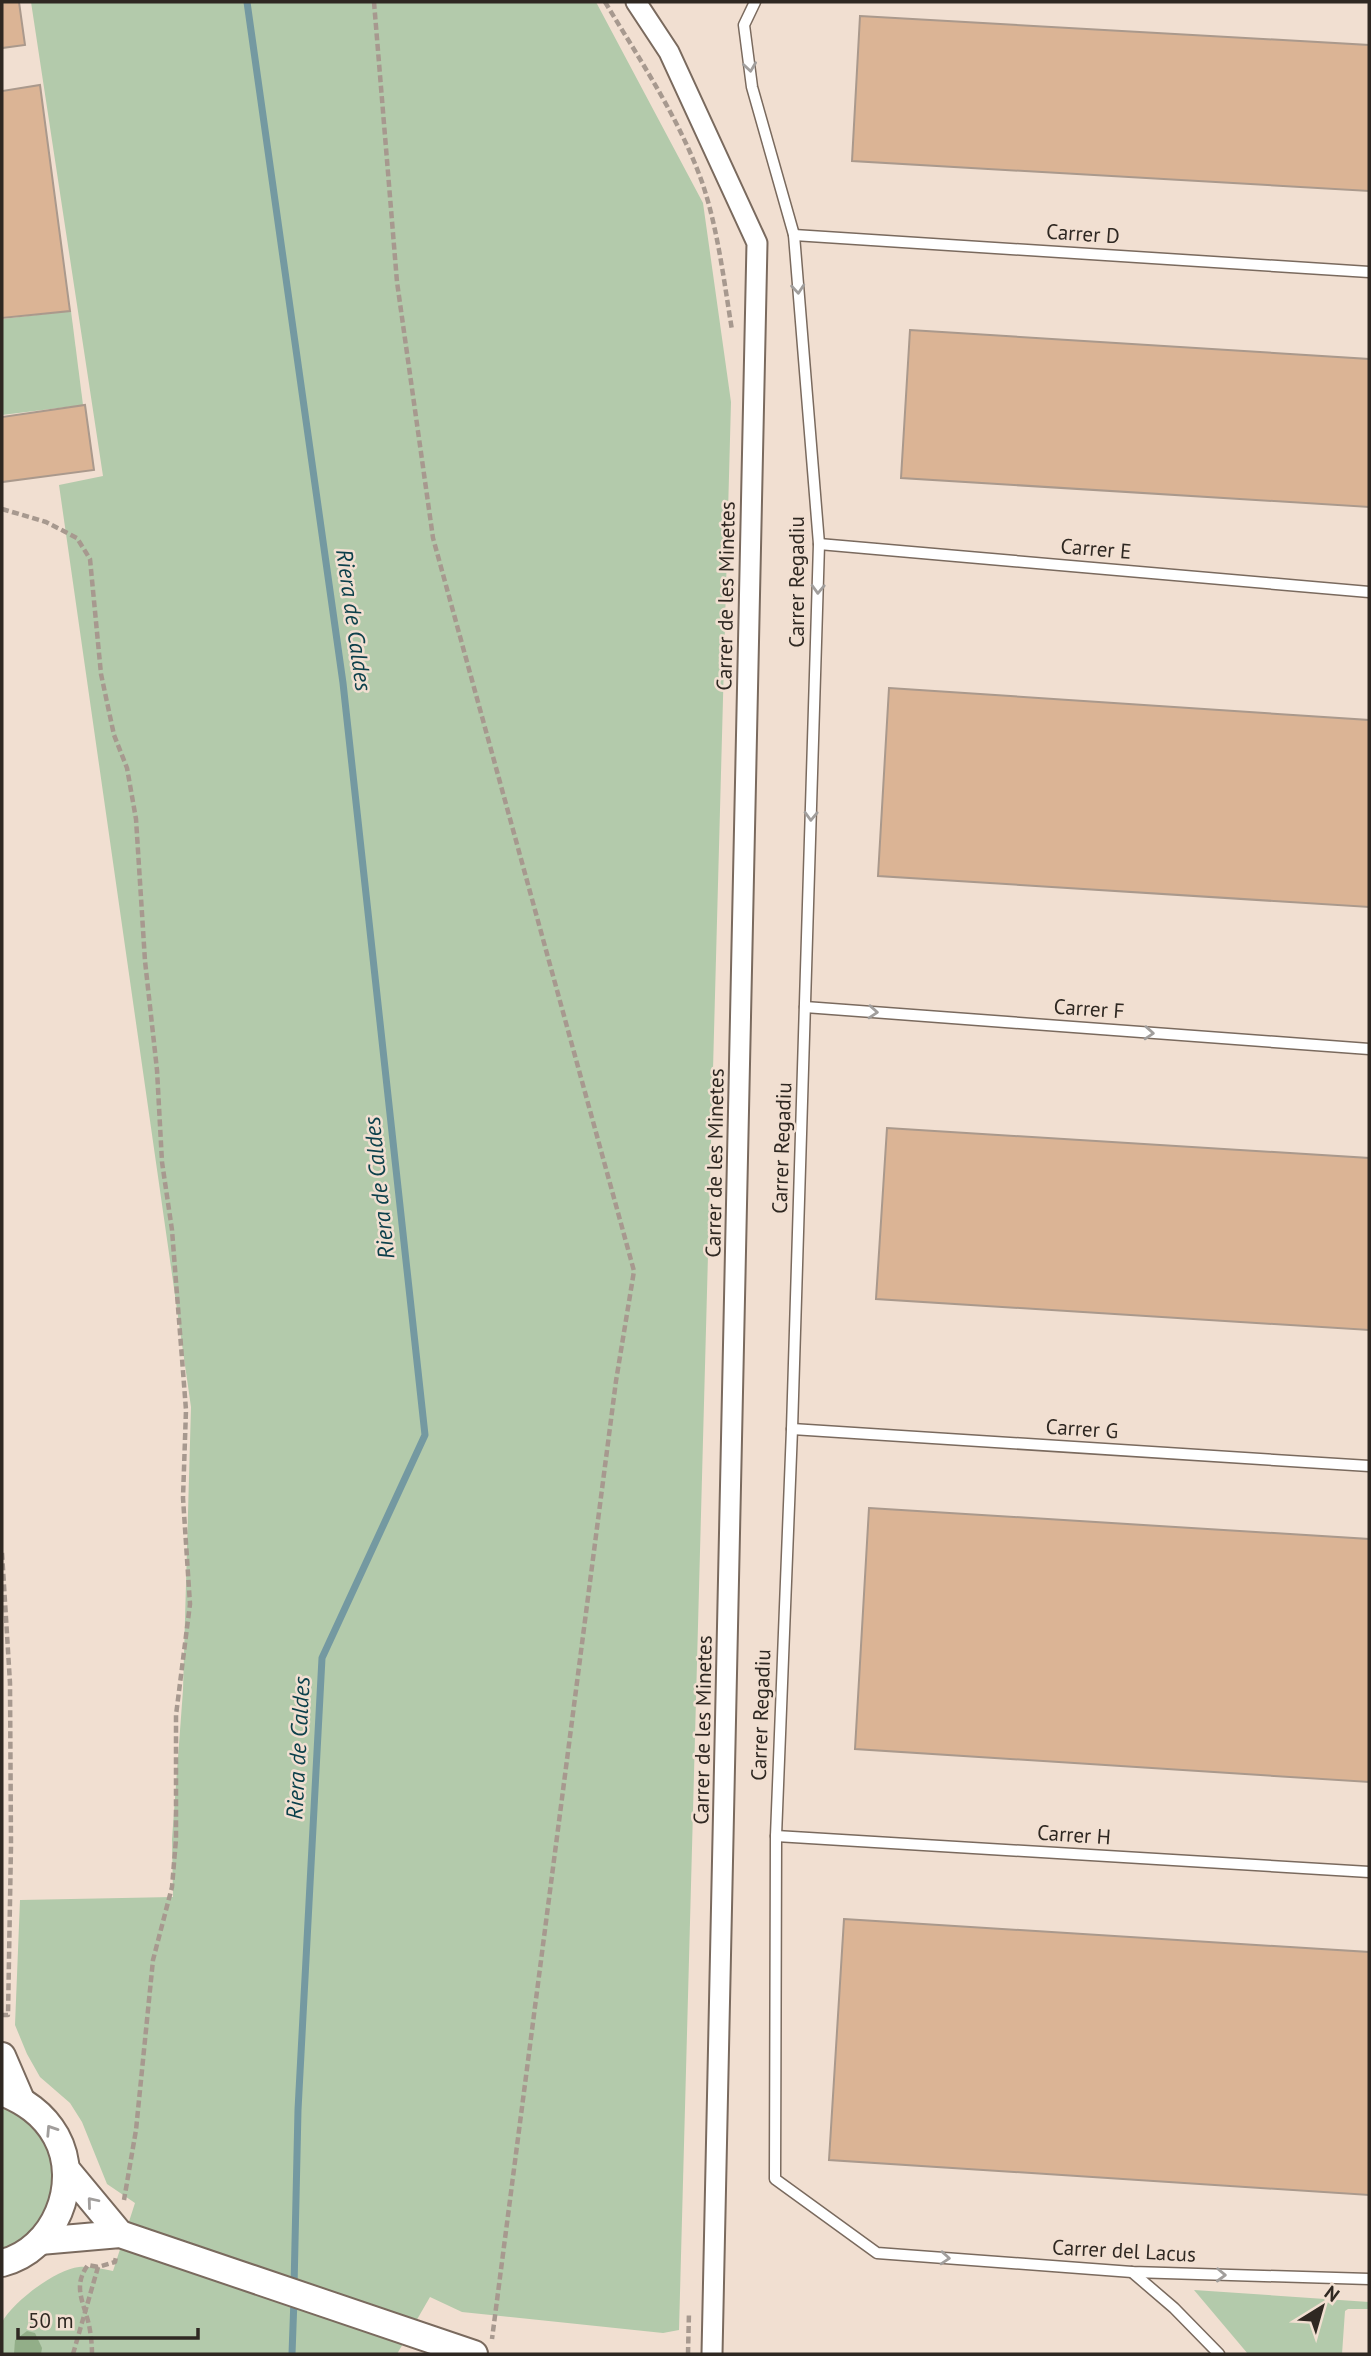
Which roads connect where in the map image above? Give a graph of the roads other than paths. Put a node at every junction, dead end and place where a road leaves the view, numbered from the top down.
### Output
1 (636, 2) edge
2 (755, 2) edge
3 (794, 235) junction
4 (1369, 272) edge
5 (819, 544) junction
6 (1369, 592) edge
7 (805, 1007) junction
8 (1369, 1049) edge
9 (792, 1429) junction
10 (1369, 1466) edge
11 (776, 1836) junction
12 (1369, 1872) edge
13 (2, 2056) edge
14 (12, 2096) edge
15 (66, 2169) junction
16 (120, 2234) junction
17 (34, 2246) junction
18 (877, 2253) joint
19 (2, 2263) edge
20 (1132, 2272) junction
21 (1369, 2279) edge
22 (2, 2286) edge
23 (476, 2348) edge
24 (712, 2354) edge
25 (1219, 2354) edge

1 - 24 street, Carrer de les Minetes
2 -> 3 lane, Carrer Regadiu
3 - 4 lane, Carrer D
3 -> 5 lane, Carrer Regadiu
5 - 6 lane, Carrer E
5 -> 7 lane, Carrer Regadiu
7 -> 8 lane, Carrer F
7 - 9 lane, Carrer Regadiu
9 - 10 lane, Carrer G
9 - 11 lane, Carrer Regadiu
11 - 12 lane, Carrer H
11 - 18 lane, Carrer Regadiu
13 - 14 main road
15 -> 14 main road
16 -> 15 main road
15 - 17 main road
16 - 17 main road
16 - 23 main road
17 - 19 main road
17 - 22 main road
18 -> 20 lane, Carrer del Lacus
20 -> 21 lane, Carrer del Lacus
20 - 25 lane

